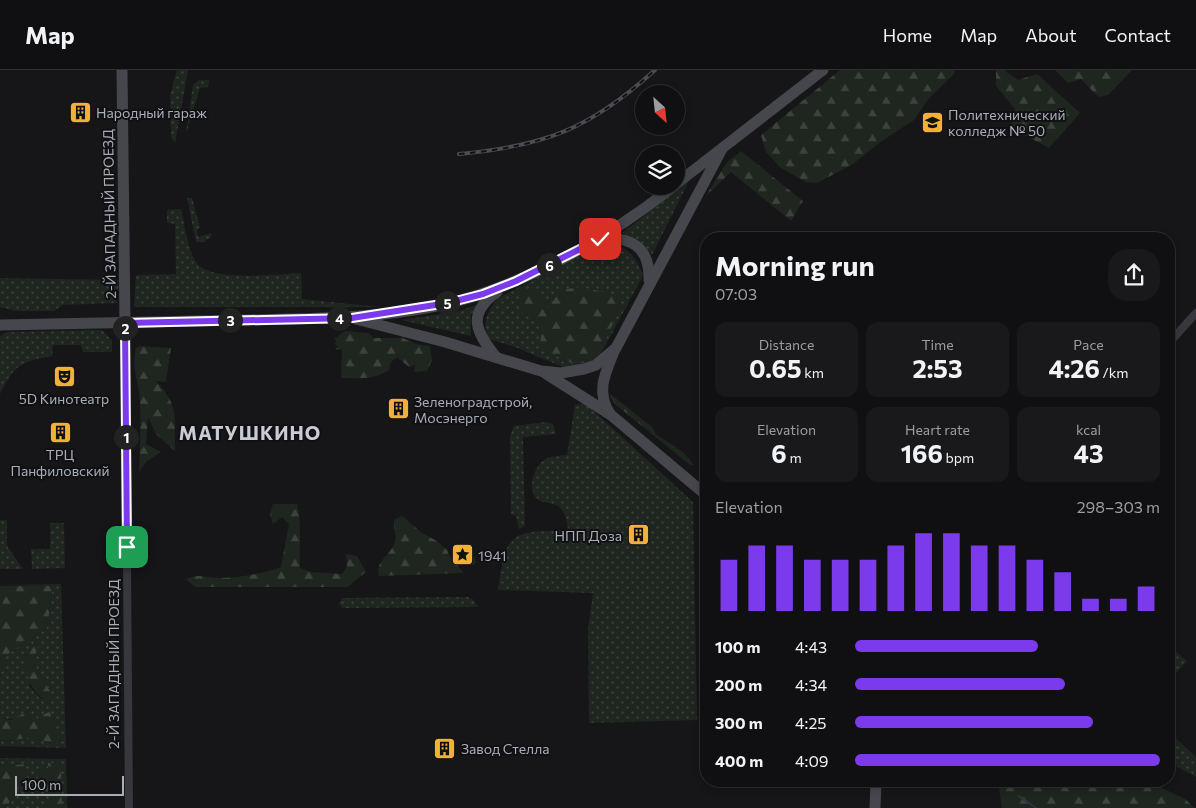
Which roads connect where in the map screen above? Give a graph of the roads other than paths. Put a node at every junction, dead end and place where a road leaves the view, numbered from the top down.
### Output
1 (122, 70) edge
2 (823, 70) edge
3 (722, 149) junction
4 (685, 177) edge
5 (661, 195) edge
6 (600, 239) junction
7 (516, 281) junction
8 (649, 282) junction
9 (1196, 313) edge
10 (352, 318) junction
11 (125, 323) junction
12 (2, 324) edge
13 (1175, 336) edge
14 (616, 348) junction
15 (496, 357) junction
16 (541, 371) junction
17 (611, 415) junction
18 (700, 490) edge
19 (876, 787) edge
20 (129, 808) edge
21 (875, 808) edge

1 - 11 main road, 2-Й ЗАПАДНЫЙ ПРОЕЗД
2 - 3 main road
3 - 4 main road
3 - 8 main road
5 - 6 main road
6 - 7 main road
6 - 8 main road
7 - 10 main road
7 - 15 main road
8 - 14 main road
9 - 13 street
10 - 11 main road
10 - 15 main road
11 - 12 main road
11 - 20 street, 2-Й ЗАПАДНЫЙ ПРОЕЗД
14 - 16 main road
14 - 17 main road
15 - 16 main road
16 - 17 main road
17 - 18 main road
19 - 21 main road

